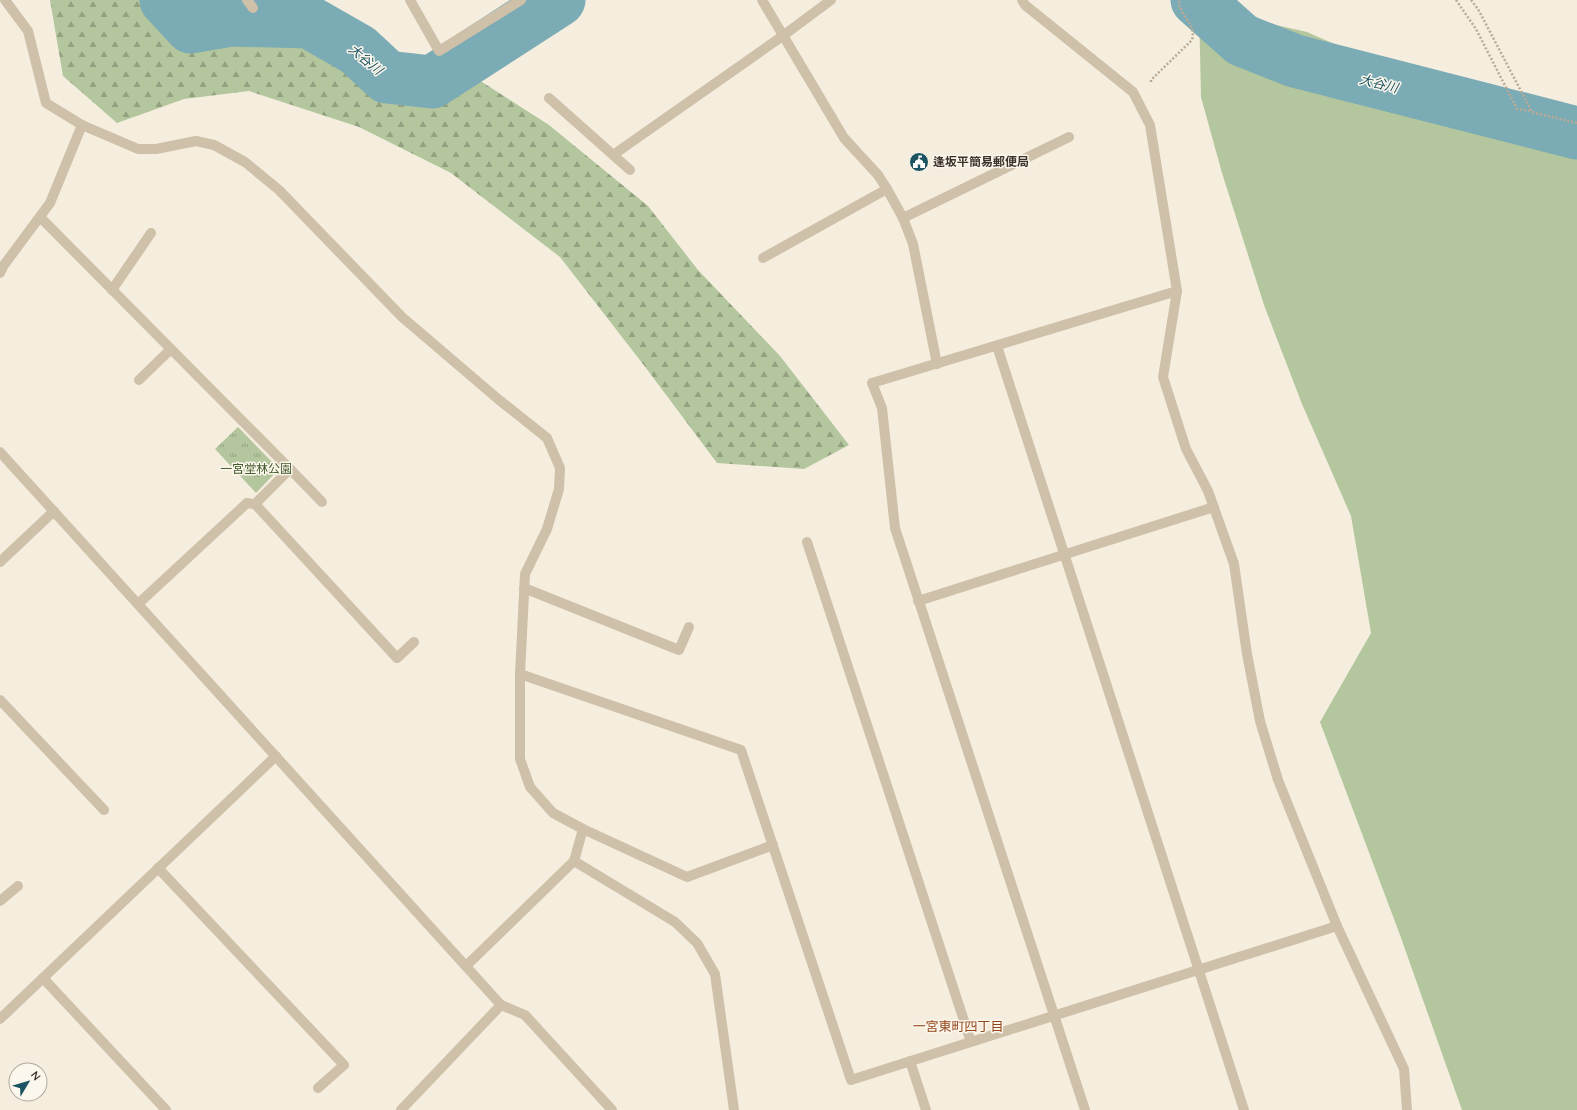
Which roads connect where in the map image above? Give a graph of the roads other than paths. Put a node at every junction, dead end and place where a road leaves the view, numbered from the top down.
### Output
1 (5, 0) edge
2 (410, 0) edge
3 (521, 0) edge
4 (762, 0) edge
5 (831, 0) edge
6 (1022, 0) edge
7 (784, 35) junction
8 (549, 98) dead end
9 (82, 125) junction
10 (1069, 137) dead end
11 (613, 155) junction
12 (630, 170) dead end
13 (887, 189) junction
14 (40, 217) junction
15 (903, 218) junction
16 (151, 234) dead end
17 (763, 258) dead end
18 (2, 267) edge
19 (112, 290) junction
20 (1177, 291) junction
21 (997, 346) junction
22 (171, 349) junction
23 (938, 364) junction
24 (139, 380) dead end
25 (0, 452) edge
26 (290, 469) junction
27 (322, 502) dead end
28 (256, 504) junction
29 (1214, 507) junction
30 (54, 512) junction
31 (807, 542) dead end
32 (1065, 554) junction
33 (0, 562) edge
34 (524, 588) junction
35 (918, 601) junction
36 (138, 604) junction
37 (689, 627) dead end
38 (414, 642) dead end
39 (520, 674) junction
40 (0, 700) edge
41 (276, 756) junction
42 (104, 810) dead end
43 (583, 829) junction
44 (773, 846) junction
45 (574, 861) junction
46 (158, 868) junction
47 (18, 886) dead end
48 (0, 901) edge
49 (1337, 926) junction
50 (466, 966) junction
51 (1199, 970) junction
52 (43, 978) junction
53 (501, 1005) junction
54 (1055, 1015) junction
55 (0, 1019) edge
56 (971, 1042) junction
57 (910, 1061) junction
58 (318, 1088) dead end
59 (166, 1110) edge
60 (401, 1110) edge
61 (612, 1110) edge
62 (734, 1110) edge
63 (926, 1110) edge
64 (1086, 1110) edge
65 (1244, 1110) edge
66 (1407, 1110) edge

1 - 9 street
2 - 3 street
4 - 7 street
5 - 7 street
6 - 20 street
7 - 11 street
7 - 13 street
8 - 11 street
9 - 14 street
9 - 34 street
10 - 15 street
11 - 12 street
13 - 15 street
13 - 17 street
14 - 18 street
14 - 19 street
15 - 23 street
16 - 19 street
19 - 22 street
20 - 21 street
20 - 29 street
21 - 23 street
21 - 32 street
22 - 24 street
22 - 26 street
23 - 35 street
25 - 30 street
26 - 27 street
26 - 28 street
28 - 36 street
28 - 38 street
29 - 32 street
29 - 49 street
30 - 33 street
30 - 36 street
31 - 56 street
32 - 35 street
32 - 51 street
34 - 37 street
34 - 39 street
35 - 54 street
36 - 41 street
39 - 43 street
39 - 44 street
40 - 42 street
41 - 46 street
41 - 50 street
43 - 44 street
43 - 45 street
44 - 57 street
45 - 50 street
45 - 62 street
46 - 52 street
46 - 58 street
47 - 48 street
49 - 51 street
49 - 66 street
50 - 53 street
51 - 54 street
51 - 65 street
52 - 55 street
52 - 59 street
53 - 60 street
53 - 61 street
54 - 56 street
54 - 64 street
56 - 57 street
57 - 63 street

